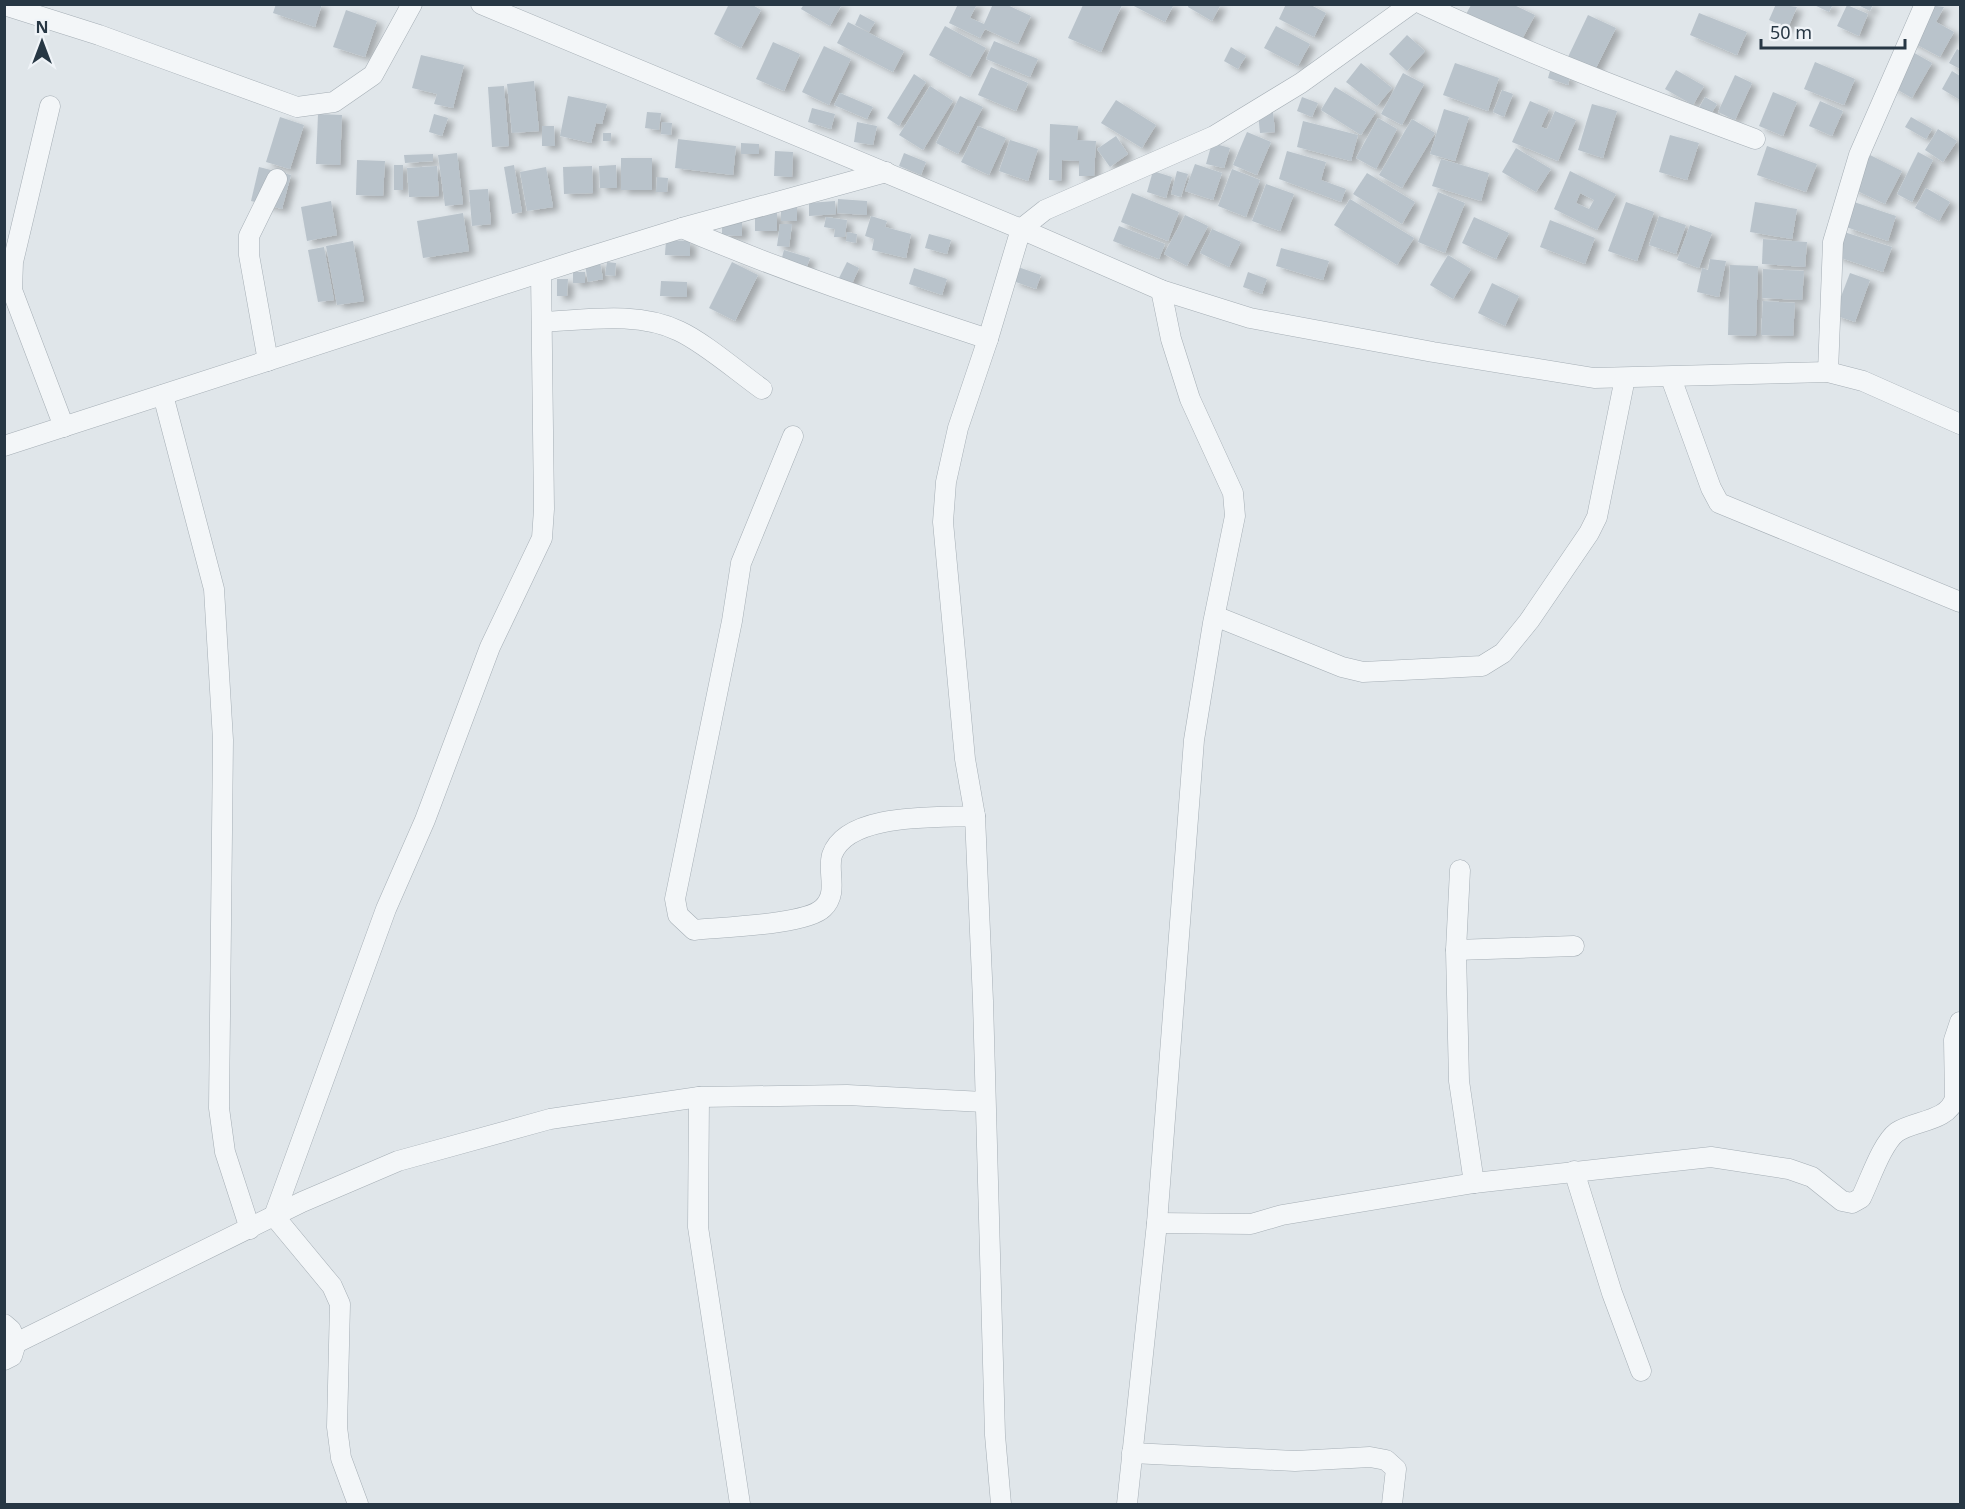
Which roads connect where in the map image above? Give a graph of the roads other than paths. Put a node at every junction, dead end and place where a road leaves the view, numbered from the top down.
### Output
1 (412, 4) edge
2 (481, 4) edge
3 (1411, 4) edge
4 (1422, 4) edge
5 (1925, 4) edge
6 (4, 5) edge
7 (50, 106) dead end
8 (1755, 139) dead end
9 (886, 172) junction
10 (277, 179) dead end
11 (682, 228) junction
12 (1021, 229) junction
13 (541, 273) junction
14 (1161, 290) junction
15 (542, 322) junction
16 (988, 339) junction
17 (268, 361) junction
18 (1828, 372) junction
19 (1625, 378) junction
20 (1671, 378) junction
21 (762, 389) dead end
22 (163, 395) junction
23 (1960, 424) edge
24 (64, 427) junction
25 (793, 436) dead end
26 (4, 446) edge
27 (1960, 602) edge
28 (1215, 616) junction
29 (975, 816) junction
30 (1460, 870) dead end
31 (1574, 946) dead end
32 (1456, 950) junction
33 (1960, 1022) edge
34 (699, 1097) junction
35 (984, 1102) junction
36 (1575, 1172) junction
37 (1474, 1183) junction
38 (274, 1216) junction
39 (1157, 1223) junction
40 (250, 1229) junction
41 (4, 1324) edge
42 (16, 1343) junction
43 (4, 1360) edge
44 (1641, 1371) dead end
45 (1132, 1453) junction
46 (358, 1504) edge
47 (740, 1504) edge
48 (1002, 1504) edge
49 (1127, 1504) edge
50 (1392, 1504) edge

1 - 6 street
2 - 9 street
3 - 12 street
4 - 8 street
5 - 18 street
7 - 24 street
9 - 11 street
9 - 12 street
10 - 17 street
11 - 13 street
11 - 16 street
12 - 14 street
12 - 16 street
13 - 15 street
13 - 17 street
14 - 19 street
14 - 28 street
15 - 21 street
15 - 38 street
16 - 29 street
17 - 22 street
18 - 20 street
18 - 23 street
19 - 20 street
19 - 28 street
20 - 27 street
22 - 24 street
22 - 40 street
24 - 26 street
25 - 29 street
28 - 39 street
29 - 35 street
30 - 32 street
31 - 32 street
32 - 37 street
33 - 36 street
34 - 35 street
34 - 38 street
34 - 47 street
35 - 48 street
36 - 37 street
36 - 44 street
37 - 39 street
38 - 40 street
38 - 46 street
39 - 45 street
40 - 42 street
41 - 42 street
42 - 43 street
45 - 49 street
45 - 50 street

